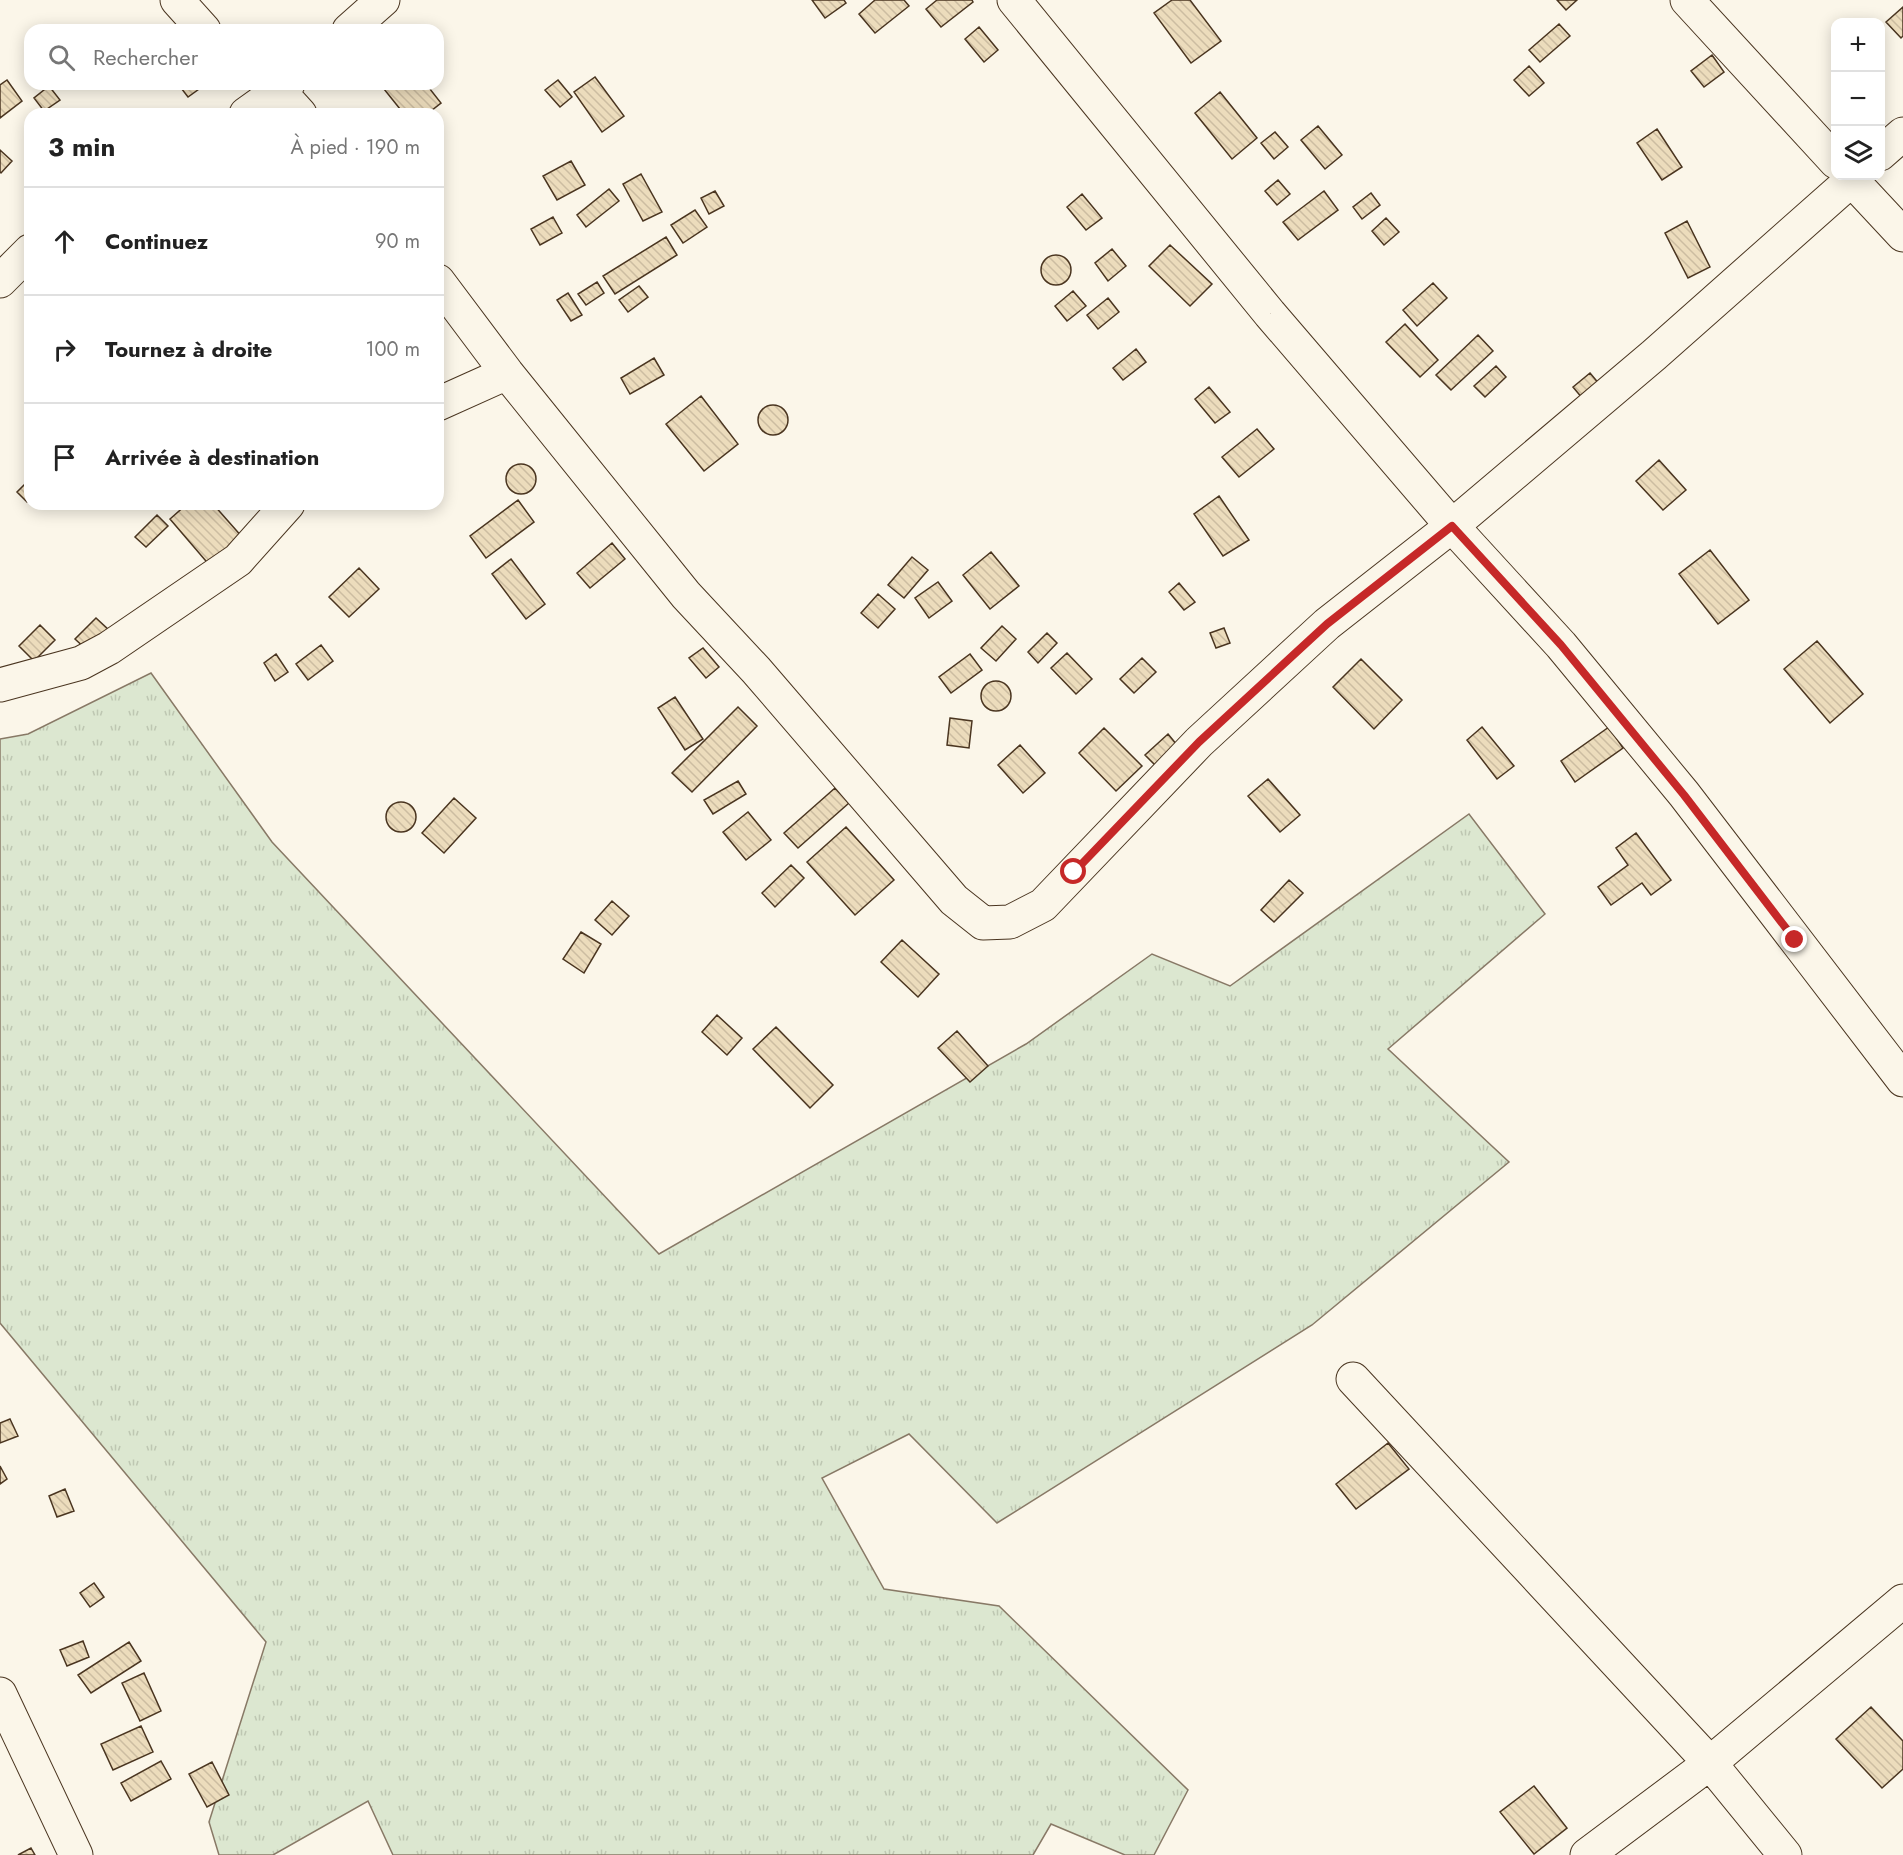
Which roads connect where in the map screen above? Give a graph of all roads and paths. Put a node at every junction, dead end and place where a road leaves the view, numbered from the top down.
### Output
1 (177, 0) edge
2 (383, 0) edge
3 (1014, 0) edge
4 (1687, 0) edge
5 (199, 24) edge
6 (356, 24) edge
7 (285, 93) edge
8 (257, 108) edge
9 (1903, 134) edge
10 (1885, 150) edge
11 (1831, 155) edge
12 (1841, 180) edge
13 (1854, 180) edge
14 (1903, 235) edge
15 (24, 257) edge
16 (0, 281) edge
17 (444, 288) edge
18 (507, 374) junction
19 (444, 401) edge
20 (283, 510) edge
21 (1452, 526) junction
22 (0, 685) edge
23 (1903, 1080) edge
24 (1353, 1379) dead end
25 (1903, 1601) edge
26 (0, 1694) edge
27 (1710, 1763) junction
28 (76, 1855) edge
29 (1587, 1855) edge
30 (1785, 1855) edge

1 - 5 street
2 - 6 street
3 - 21 street
4 - 11 street
7 - 8 street
9 - 10 street
12 - 21 street
13 - 14 street
15 - 16 street
17 - 18 street
18 - 19 street
18 - 21 street
20 - 22 street
21 - 23 street
24 - 27 street
25 - 27 street
26 - 28 street
27 - 29 street
27 - 30 street

